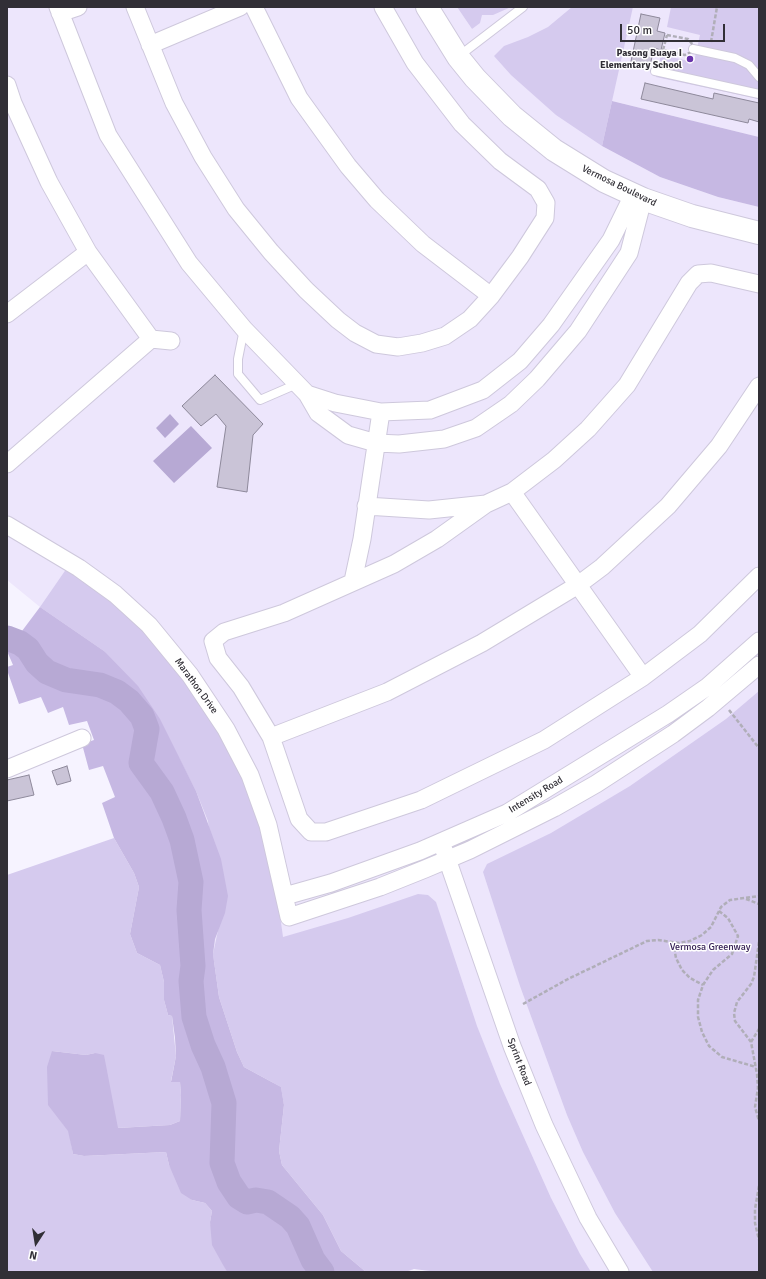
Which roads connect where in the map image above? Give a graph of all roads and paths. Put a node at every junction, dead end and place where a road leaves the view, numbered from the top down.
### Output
1 (78, 7) edge
2 (135, 7) edge
3 (240, 7) edge
4 (254, 7) edge
5 (383, 7) edge
6 (427, 7) edge
7 (523, 7) edge
8 (59, 10) edge
9 (150, 45) junction
10 (693, 48) junction
11 (458, 57) junction
12 (655, 71) dead end
13 (759, 77) edge
14 (7, 85) edge
15 (759, 94) edge
16 (10, 105) edge
17 (638, 197) junction
18 (759, 234) edge
19 (88, 252) junction
20 (759, 284) edge
21 (491, 296) junction
22 (7, 314) edge
23 (244, 329) junction
24 (151, 339) junction
25 (171, 341) dead end
26 (520, 361) junction
27 (537, 379) junction
28 (759, 386) edge
29 (302, 389) junction
30 (381, 412) junction
31 (376, 443) junction
32 (7, 464) edge
33 (512, 492) junction
34 (486, 504) junction
35 (366, 506) junction
36 (7, 525) edge
37 (759, 576) edge
38 (353, 581) junction
39 (578, 585) junction
40 (759, 641) edge
41 (759, 665) edge
42 (643, 677) junction
43 (729, 710) dead end
44 (271, 737) junction
45 (82, 738) dead end
46 (759, 748) edge
47 (7, 769) edge
48 (441, 842) junction
49 (448, 860) junction
50 (285, 896) junction
51 (759, 896) edge
52 (743, 898) junction
53 (759, 904) edge
54 (719, 911) junction
55 (289, 917) joint
56 (673, 942) junction
57 (759, 942) edge
58 (703, 985) junction
59 (523, 1004) dead end
60 (759, 1029) edge
61 (751, 1042) junction
62 (756, 1067) junction
63 (759, 1120) edge
64 (759, 1186) edge
65 (759, 1240) edge
66 (620, 1272) edge

1 - 8 street
2 - 9 street
3 - 9 street
4 - 21 street
5 - 21 street
6 - 11 main road, Vermosa Boulevard
7 - 11 lane
8 - 23 street
9 - 21 street
10 - 10 path
10 - 13 lane
11 - 17 main road, Vermosa Boulevard
12 - 15 lane
14 - 16 street
16 - 19 street
17 - 18 main road, Vermosa Boulevard
17 - 26 street
17 - 27 street
19 - 22 street
19 - 24 street
20 - 33 street
23 - 29 street
23 - 29 lane
24 - 25 street
24 - 32 street
26 - 27 street
26 - 30 street
27 - 31 street
28 - 39 street
29 - 30 street
29 - 31 street
30 - 31 street
31 - 35 street
33 - 34 street
33 - 39 street
34 - 35 street
34 - 38 street
35 - 38 street
36 - 50 street, Marathon Drive
37 - 42 street
38 - 44 street
39 - 42 street
39 - 44 street
40 - 48 street, Intensity Road
41 - 49 street, Intensity Road
42 - 44 street
43 - 46 path
45 - 47 street
48 - 49 street, Sprint Road
48 - 50 street, Intensity Road
49 - 55 street, Intensity Road
49 - 66 street, Sprint Road
50 - 55 street, Marathon Drive
51 - 52 path
52 - 53 path
52 - 54 path
54 - 56 path
54 - 58 path
56 - 58 path
56 - 59 path
57 - 61 path
58 - 62 path
60 - 61 path
61 - 62 path
62 - 63 path
64 - 65 path

